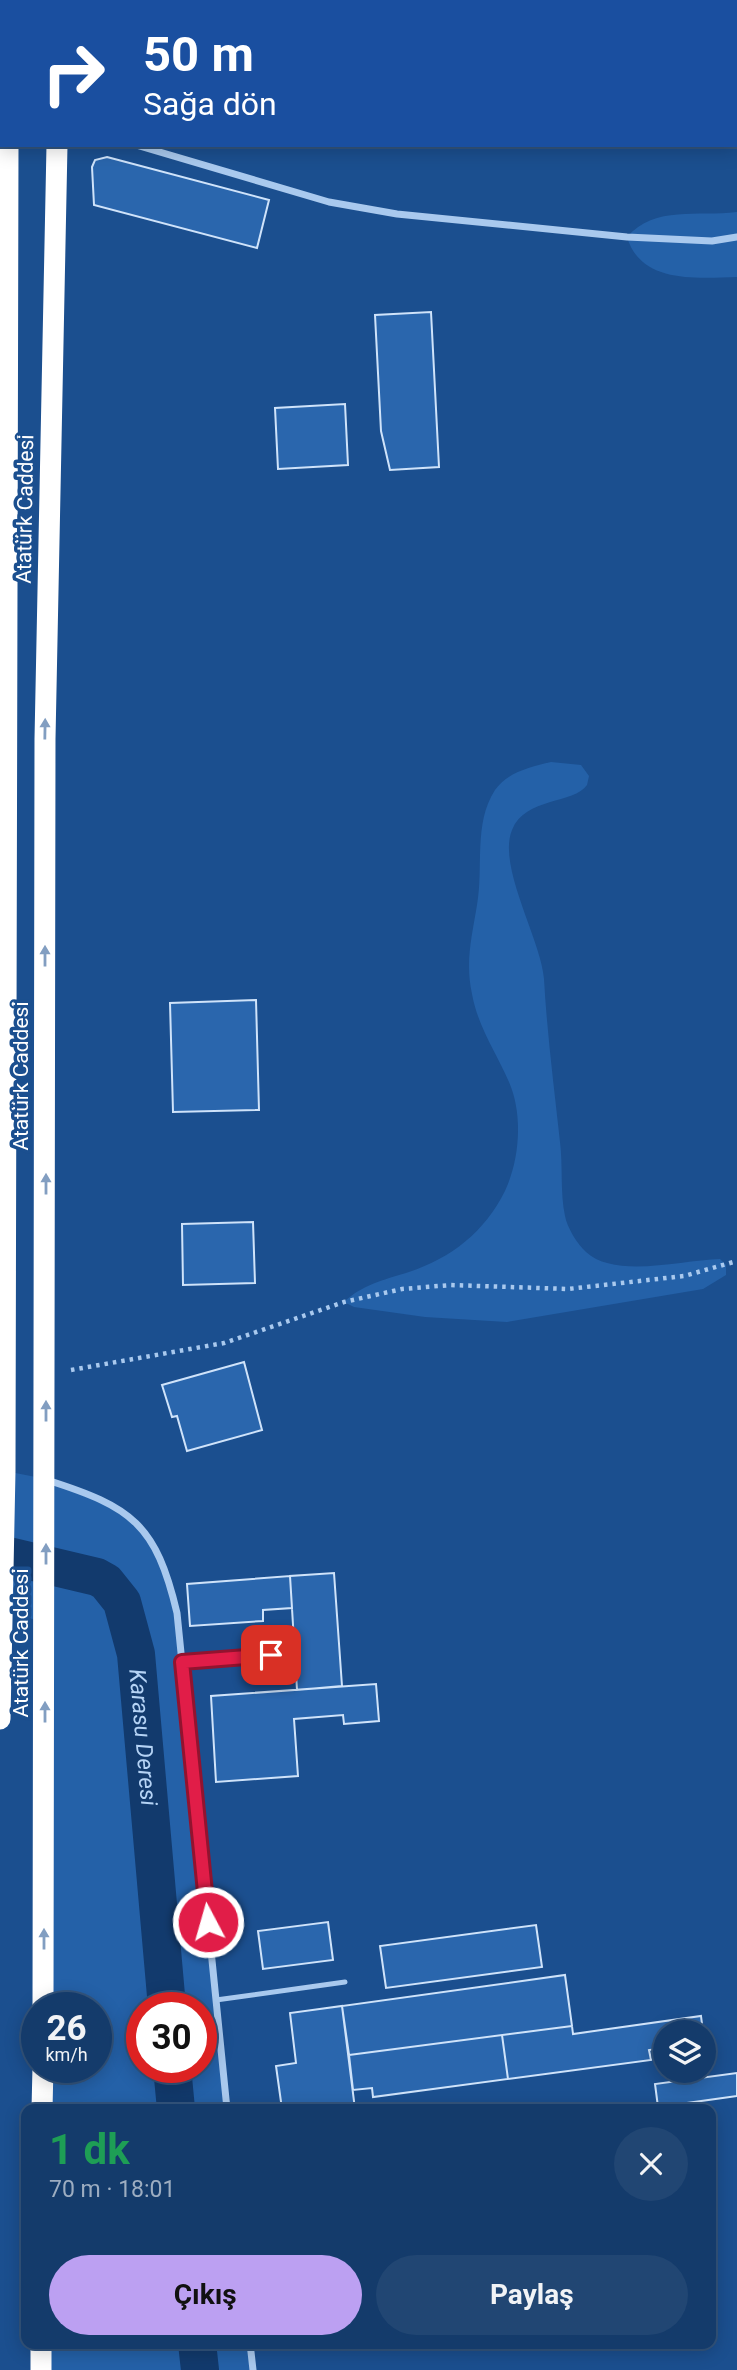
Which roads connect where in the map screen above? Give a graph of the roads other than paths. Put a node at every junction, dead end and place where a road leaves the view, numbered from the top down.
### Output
1 (8, 147) edge
2 (57, 147) edge
3 (143, 147) edge
4 (737, 237) edge
5 (4, 703) edge
6 (2, 1471) edge
7 (46, 1479) junction
8 (1, 1612) edge
9 (271, 1655) dead end
10 (182, 1662) junction
11 (0, 1718) edge
12 (345, 1982) dead end
13 (43, 1992) edge
14 (215, 1992) edge
15 (217, 2000) edge
16 (217, 2010) edge
17 (43, 2083) edge
18 (43, 2104) edge
19 (226, 2104) edge
20 (41, 2349) edge
21 (251, 2349) edge
22 (41, 2370) edge
23 (253, 2370) edge

1 - 5 highway, Atatürk Caddesi
7 -> 2 highway, Atatürk Caddesi
3 - 4 street
5 - 6 highway, Atatürk Caddesi
6 - 8 highway, Atatürk Caddesi
7 - 10 street
13 -> 7 highway, Atatürk Caddesi
8 - 11 highway, Atatürk Caddesi
9 - 10 lane
10 - 14 street
12 - 15 lane
16 - 19 street
17 - 18 highway
20 - 22 highway
21 - 23 street

